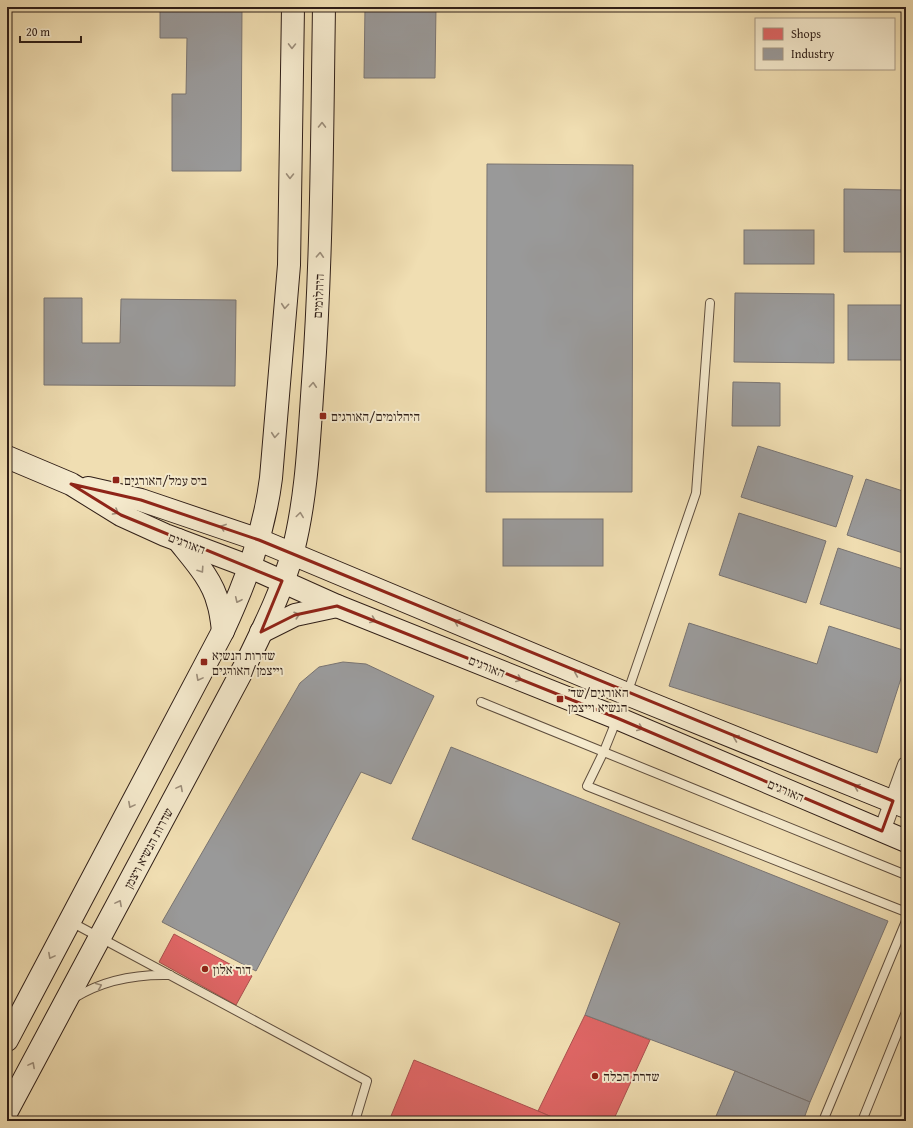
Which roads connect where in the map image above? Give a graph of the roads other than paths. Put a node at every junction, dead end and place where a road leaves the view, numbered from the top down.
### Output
1 (293, 7) edge
2 (324, 7) edge
3 (710, 303) dead end
4 (7, 456) edge
5 (71, 484) junction
6 (177, 539) junction
7 (259, 540) junction
8 (293, 553) junction
9 (250, 567) junction
10 (282, 581) junction
11 (337, 606) junction
12 (223, 631) junction
13 (261, 632) junction
14 (627, 694) junction
15 (481, 702) dead end
16 (617, 718) junction
17 (604, 751) junction
18 (906, 765) edge
19 (900, 804) edge
20 (882, 831) junction
21 (906, 841) edge
22 (906, 875) edge
23 (906, 912) edge
24 (906, 920) edge
25 (70, 922) junction
26 (100, 937) junction
27 (172, 976) junction
28 (65, 1004) junction
29 (906, 1012) edge
30 (7, 1040) edge
31 (18, 1091) junction
32 (7, 1111) edge
33 (17, 1121) edge
34 (355, 1121) edge
35 (824, 1121) edge
36 (862, 1121) edge

1 -> 7 street
8 -> 2 street, היהלומים
3 - 14 lane
4 - 5 street, האורגים
5 -> 6 street, האורגים
7 -> 5 street, האורגים
6 - 9 street, האורגים
6 -> 12 street
7 - 8 street, האורגים
7 - 9 street
8 - 10 street, היהלומים
14 -> 8 street, האורגים
9 - 10 street, האורגים
9 -> 12 street
10 - 11 street, האורגים
10 - 13 street, שדרות הנשיא ויצמן
13 -> 11 street
11 -> 16 street, האורגים
12 -> 25 street
26 -> 13 street, שדרות הנשיא ויצמן
14 - 16 lane
19 -> 14 street, האורגים
15 - 17 lane
16 - 17 lane
16 -> 20 street, האורגים
17 - 22 lane
17 - 23 lane
18 - 19 street
19 - 20 street
20 - 21 street, האורגים
24 - 35 lane
25 - 26 lane
25 -> 30 street
26 - 27 lane
26 - 28 street, שדרות הנשיא ויצמן
28 -> 27 lane
27 - 34 lane
31 -> 28 street, שדרות הנשיא ויצמן
29 - 36 lane
31 - 32 street, שדרות הנשיא ויצמן
31 - 33 street

